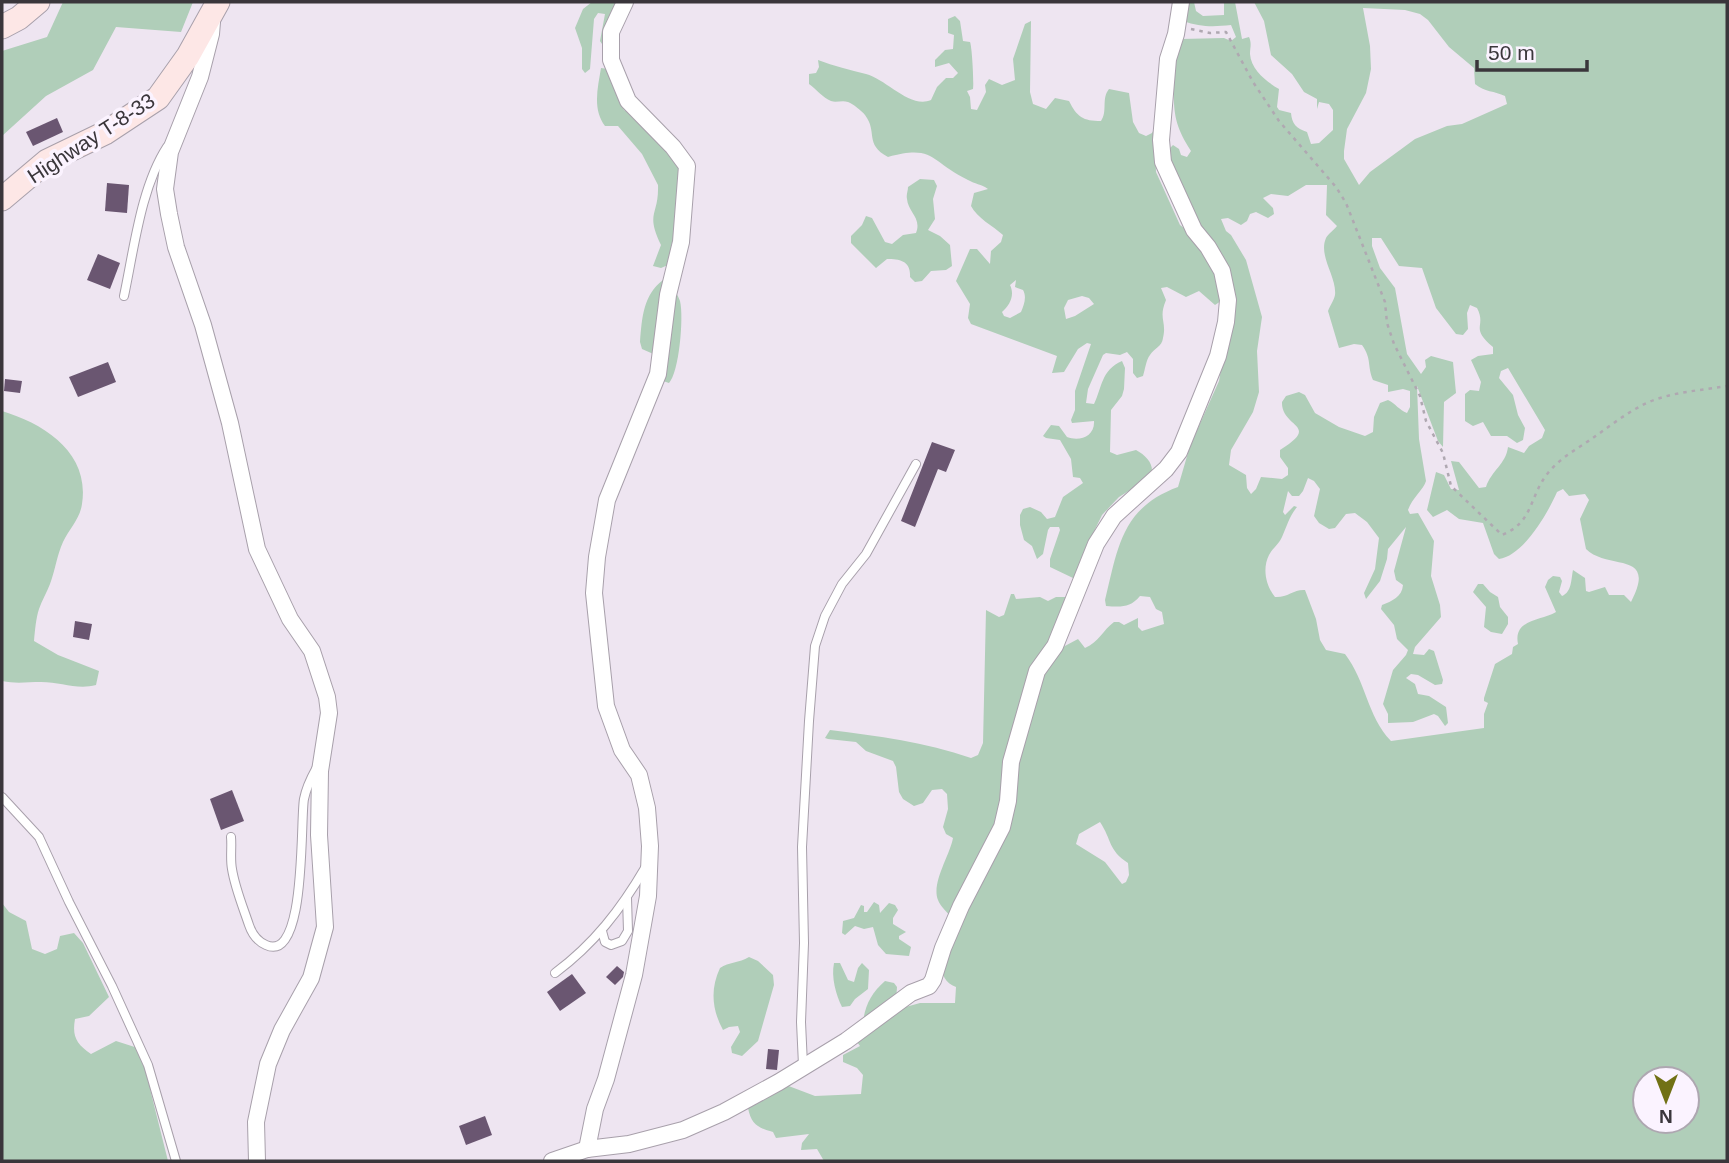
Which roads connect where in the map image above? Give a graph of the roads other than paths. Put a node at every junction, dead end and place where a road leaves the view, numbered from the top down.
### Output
1 (38, 2) edge
2 (625, 2) edge
3 (1181, 2) edge
4 (215, 7) edge
5 (2, 27) edge
6 (177, 133) junction
7 (2, 199) edge
8 (124, 296) dead end
9 (916, 464) dead end
10 (322, 757) junction
11 (2, 797) edge
12 (231, 837) dead end
13 (649, 862) junction
14 (627, 898) junction
15 (602, 930) junction
16 (555, 973) dead end
17 (803, 1066) junction
18 (587, 1149) junction
19 (176, 1161) edge
20 (257, 1161) edge
21 (552, 1161) edge

1 - 5 street
2 - 13 street
3 - 17 street
4 - 6 street
4 - 7 street, Highway T-8-33
6 - 8 lane
6 - 10 street
9 - 17 lane
10 - 12 lane
10 - 20 street
11 - 19 lane
13 - 14 lane
13 - 18 street
14 - 15 lane
14 - 15 lane
15 - 16 lane
17 - 18 street
18 - 21 street

